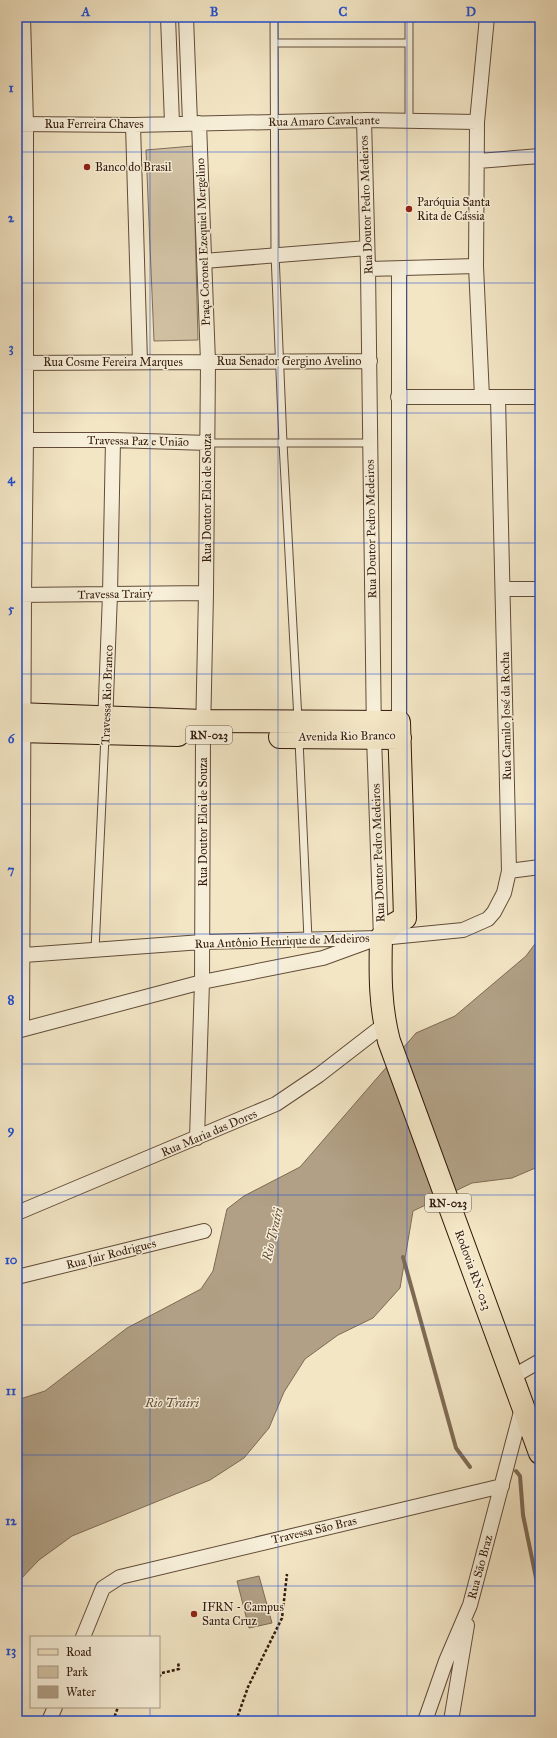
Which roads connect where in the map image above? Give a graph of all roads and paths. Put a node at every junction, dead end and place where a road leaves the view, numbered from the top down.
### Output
1 (23, 17) edge
2 (168, 17) edge
3 (186, 17) edge
4 (274, 17) edge
5 (409, 17) edge
6 (487, 17) edge
7 (275, 43) junction
8 (409, 43) junction
9 (364, 120) junction
10 (408, 120) junction
11 (273, 122) junction
12 (477, 122) junction
13 (172, 123) junction
14 (194, 123) junction
15 (21, 124) edge
16 (133, 124) junction
17 (540, 156) edge
18 (478, 161) junction
19 (367, 248) junction
20 (275, 254) junction
21 (204, 261) junction
22 (476, 266) junction
23 (368, 269) junction
24 (399, 269) junction
25 (370, 361) junction
26 (140, 362) junction
27 (208, 362) junction
28 (280, 362) junction
29 (21, 363) edge
30 (398, 397) junction
31 (482, 397) junction
32 (540, 397) edge
33 (498, 398) junction
34 (22, 440) edge
35 (113, 440) junction
36 (208, 443) junction
37 (283, 443) junction
38 (370, 443) junction
39 (504, 589) junction
40 (540, 589) edge
41 (206, 593) junction
42 (110, 594) junction
43 (20, 595) edge
44 (20, 723) edge
45 (105, 725) junction
46 (203, 728) junction
47 (298, 729) junction
48 (374, 729) junction
49 (400, 730) junction
50 (540, 867) edge
51 (510, 871) junction
52 (381, 938) junction
53 (308, 939) junction
54 (202, 942) junction
55 (95, 950) junction
56 (24, 955) junction
57 (202, 982) junction
58 (20, 1009) edge
59 (20, 1030) edge
60 (387, 1033) junction
61 (197, 1138) junction
62 (17, 1213) edge
63 (204, 1231) dead end
64 (17, 1275) edge
65 (540, 1361) edge
66 (509, 1371) junction
67 (522, 1408) junction
68 (540, 1453) edge
69 (502, 1486) junction
70 (287, 1574) dead end
71 (470, 1605) junction
72 (83, 1636) edge
73 (178, 1662) dead end
74 (160, 1676) edge
75 (55, 1708) edge
76 (118, 1708) edge
77 (49, 1721) edge
78 (113, 1721) edge
79 (236, 1721) edge
80 (425, 1721) edge
81 (451, 1721) edge

1 - 15 street
2 - 13 street
3 - 14 street, Praça Coronel Ezequiel Mergelino
4 - 7 lane
5 - 8 lane
6 - 12 street
7 - 8 lane
7 - 11 lane
8 - 10 lane
9 - 10 street, Rua Amaro Cavalcante
9 - 11 street, Rua Amaro Cavalcante
9 - 19 street, Rua Doutor Pedro Medeiros
10 - 12 street, Rua Amaro Cavalcante
11 - 14 street, Rua Amaro Cavalcante
11 - 20 lane
12 - 18 street
13 - 14 street, Rua Amaro Cavalcante
13 - 16 street, Rua Ferreira Chaves
14 - 21 street, Praça Coronel Ezequiel Mergelino
15 - 16 street, Rua Ferreira Chaves
15 - 29 street
16 - 26 street
17 - 18 street
18 - 22 street
19 - 20 street
19 - 23 street, Rua Doutor Pedro Medeiros
20 - 21 street
20 - 28 lane
21 - 27 street, Praça Coronel Ezequiel Mergelino
22 - 24 street
22 - 31 street
23 - 24 street
23 - 25 street, Rua Doutor Pedro Medeiros
24 - 30 street, Rua Doutor Pedro Medeiros
25 - 28 street, Rua Senador Gergino Avelino
25 - 38 street, Rua Doutor Pedro Medeiros
26 - 27 street, Rua Cosme Fereira Marques
26 - 29 street, Rua Cosme Fereira Marques
27 - 28 street, Rua Senador Gergino Avelino
27 - 36 street, Rua Doutor Eloi de Souza
28 - 37 lane
29 - 34 street
30 - 31 street
30 - 49 street, Rua Doutor Pedro Medeiros
31 - 33 street
32 - 33 street
33 - 39 street, Rua Camilo José da Rocha
34 - 35 street, Travessa Paz e União
34 - 43 street
35 - 36 street, Travessa Paz e União
35 - 42 street, Travessa Rio Branco
36 - 37 lane, Travessa Paz e União
36 - 41 street, Rua Doutor Eloi de Souza
37 - 38 lane, Travessa Paz e União
37 - 47 lane
38 - 48 street, Rua Doutor Pedro Medeiros
39 - 40 street
39 - 51 street, Rua Camilo José da Rocha
41 - 42 street, Travessa Trairy
41 - 46 street, Rua Doutor Eloi de Souza
42 - 43 street, Travessa Trairy
42 - 45 street, Travessa Rio Branco
43 - 44 street
44 - 45 main road, Avenida Rio Branco / RN-023
44 - 56 street
45 - 46 main road, Avenida Rio Branco / RN-023
45 - 55 lane, Travessa Rio Branco
46 - 47 main road, Avenida Rio Branco / RN-023
46 - 54 street, Rua Doutor Eloi de Souza
47 - 48 main road, Avenida Rio Branco / RN-023
47 - 53 lane
48 - 49 main road, Avenida Rio Branco / RN-023
48 - 52 street, Rua Doutor Pedro Medeiros
49 - 52 main road, Rua Doutor Pedro Medeiros
50 - 51 street
51 - 52 street, Rua Camilo José da Rocha
52 - 53 street, Rua Antônio Henrique de Medeiros
52 - 57 street, Rua Antônio Henrique de Medeiros
52 - 60 main road, Rua Doutor Pedro Medeiros / RN-023
53 - 54 street, Rua Antônio Henrique de Medeiros
54 - 55 street, Rua Antônio Henrique de Medeiros
54 - 57 street, Rua Doutor Eloi de Souza
55 - 56 street, Rua Antônio Henrique de Medeiros
56 - 58 street
57 - 59 street, Rua Antônio Henrique de Medeiros
57 - 61 street, Rua Doutor Eloi de Souza
58 - 59 street
60 - 61 street, Rua Maria das Dores
60 - 66 main road, Rodovia RN-023 / RN-023
61 - 62 street, Rua Maria das Dores
63 - 64 street, Rua Jair Rodrigues
65 - 66 street
66 - 67 main road, RN-023
67 - 68 main road, RN-023
67 - 69 street, Rua São Braz
69 - 71 street, Rua São Braz
69 - 72 street, Travessa São Bras
70 - 79 path
71 - 80 street, Rua São Braz
71 - 81 street
73 - 74 path
75 - 77 street
76 - 78 path

